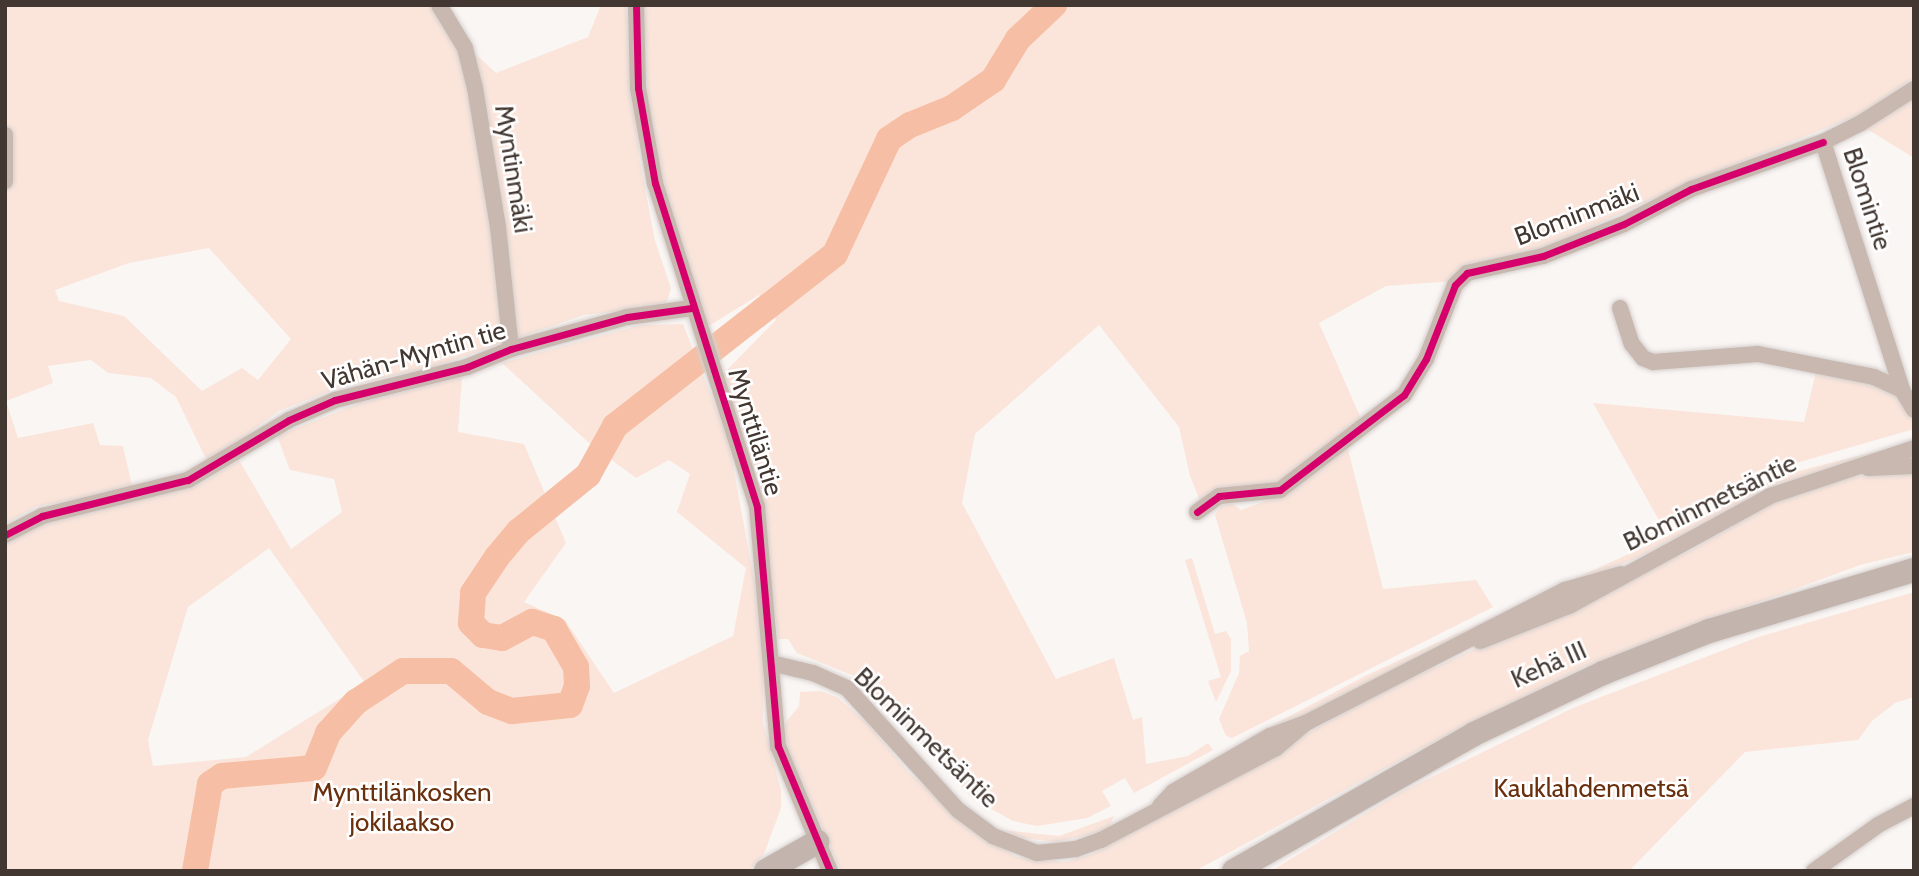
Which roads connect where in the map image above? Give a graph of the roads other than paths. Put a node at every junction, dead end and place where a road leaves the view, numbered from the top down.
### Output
1 (439, 5) edge
2 (636, 5) edge
3 (1914, 89) edge
4 (5, 135) edge
5 (1823, 142) junction
6 (5, 181) edge
7 (691, 308) junction
8 (1620, 308) dead end
9 (511, 349) junction
10 (1902, 390) junction
11 (1914, 410) edge
12 (1914, 449) edge
13 (1914, 466) edge
14 (1862, 468) junction
15 (1198, 512) dead end
16 (5, 535) edge
17 (1914, 570) edge
18 (771, 663) junction
19 (1914, 806) edge
20 (817, 842) junction
21 (766, 871) edge
22 (830, 871) edge
23 (1234, 871) edge
24 (1814, 871) edge

1 - 9 street, Myntinmäki
2 - 7 street, Mynttiläntie
3 - 5 street, Blomintie
4 - 6 street
5 - 10 street, Blomintie
5 - 15 street, Blominmäki
7 - 9 street, Vähän-Myntin tie
7 - 18 street, Mynttiläntie
8 - 10 street
9 - 16 street, Vähän-Myntin tie
10 - 11 street, Blomintie
12 - 14 street, Blominmetsäntie
13 - 14 street, Blominmetsäntie
14 - 18 street, Blominmetsäntie
17 - 23 highway, Kehä III
18 - 20 street, Mynttiläntie
19 - 24 street
20 - 21 highway
20 - 22 street, Mynttiläntie

